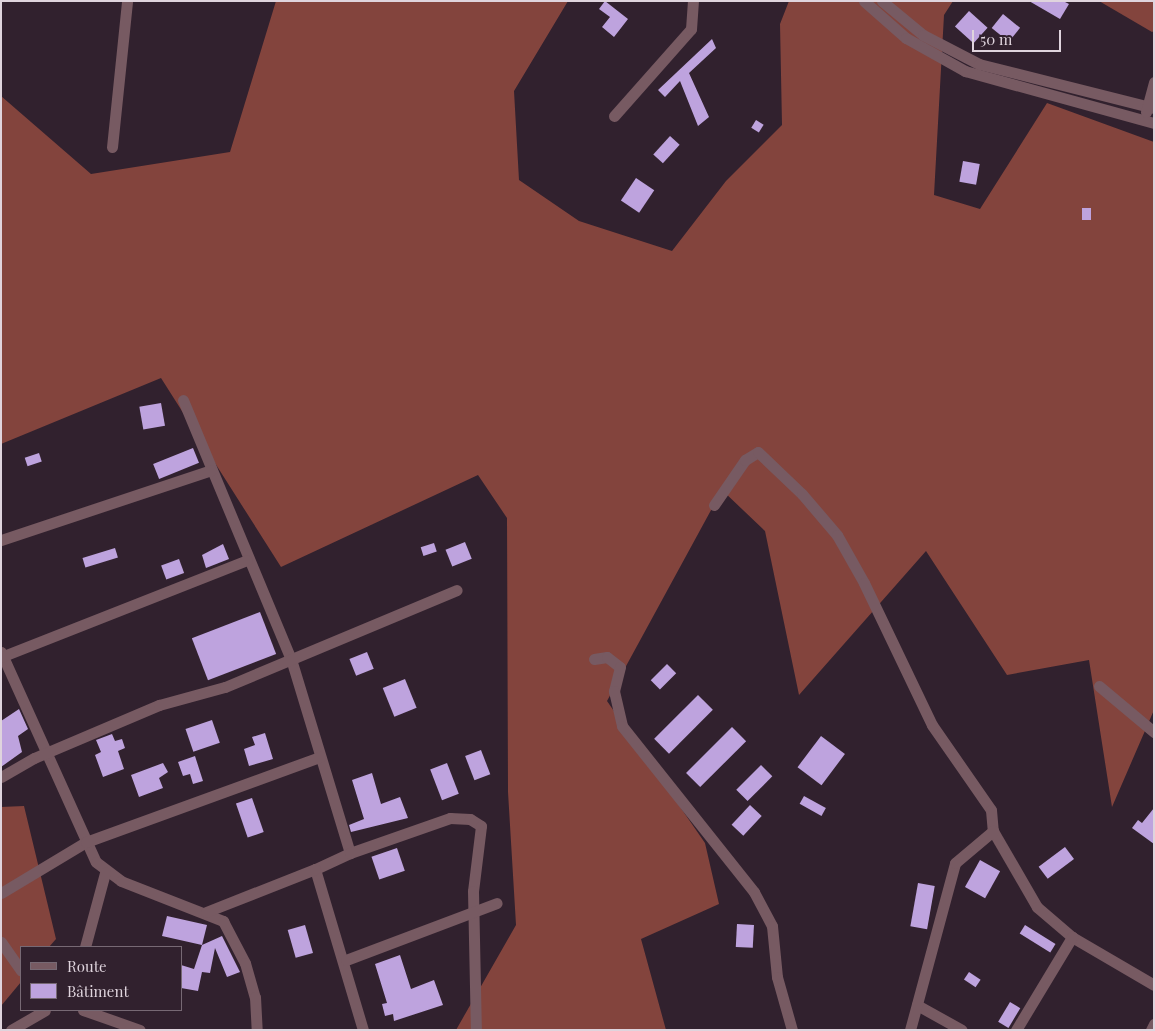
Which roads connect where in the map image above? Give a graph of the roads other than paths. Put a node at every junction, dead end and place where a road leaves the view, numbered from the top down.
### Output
1 (127, 1) edge
2 (693, 1) edge
3 (864, 1) edge
4 (882, 1) edge
5 (1154, 82) edge
6 (1151, 107) edge
7 (614, 116) dead end
8 (1149, 121) edge
9 (112, 148) dead end
10 (183, 400) dead end
11 (211, 470) junction
12 (714, 505) dead end
13 (1, 540) edge
14 (247, 560) junction
15 (457, 590) dead end
16 (2, 655) edge
17 (291, 659) junction
18 (594, 659) dead end
19 (1099, 686) dead end
20 (1154, 732) edge
21 (47, 753) junction
22 (320, 757) junction
23 (1, 777) edge
24 (993, 831) junction
25 (86, 842) junction
26 (350, 853) junction
27 (315, 869) junction
28 (105, 873) junction
29 (1, 893) edge
30 (498, 902) dead end
31 (206, 912) junction
32 (474, 912) junction
33 (1072, 937) junction
34 (1, 942) edge
35 (84, 946) edge
36 (346, 960) junction
37 (20, 970) edge
38 (1154, 985) edge
39 (917, 1005) junction
40 (43, 1011) edge
41 (86, 1011) edge
42 (1154, 1024) edge
43 (11, 1030) edge
44 (140, 1030) edge
45 (257, 1030) edge
46 (363, 1030) edge
47 (476, 1030) edge
48 (792, 1030) edge
49 (910, 1030) edge
50 (962, 1030) edge
51 (1016, 1030) edge
52 (1151, 1030) edge

1 - 9 street
2 - 7 street
3 - 8 street
4 - 6 street
5 - 6 street
6 - 8 street
10 - 11 street
11 - 13 street
11 - 14 street
12 - 24 street
14 - 16 street
14 - 17 street
15 - 17 street
16 - 21 street
17 - 21 street
17 - 22 street
18 - 48 street
19 - 20 street
21 - 23 street
21 - 25 street
22 - 25 street
22 - 26 street
24 - 33 street
24 - 39 street
25 - 28 street
25 - 29 street
26 - 27 street
26 - 32 street
27 - 31 street
27 - 36 street
28 - 31 street
28 - 35 street
30 - 32 street
31 - 45 street
32 - 36 street
32 - 47 street
33 - 38 street
33 - 51 street
34 - 37 street
36 - 46 street
39 - 49 street
39 - 50 street
40 - 43 street
41 - 44 street
42 - 52 street

